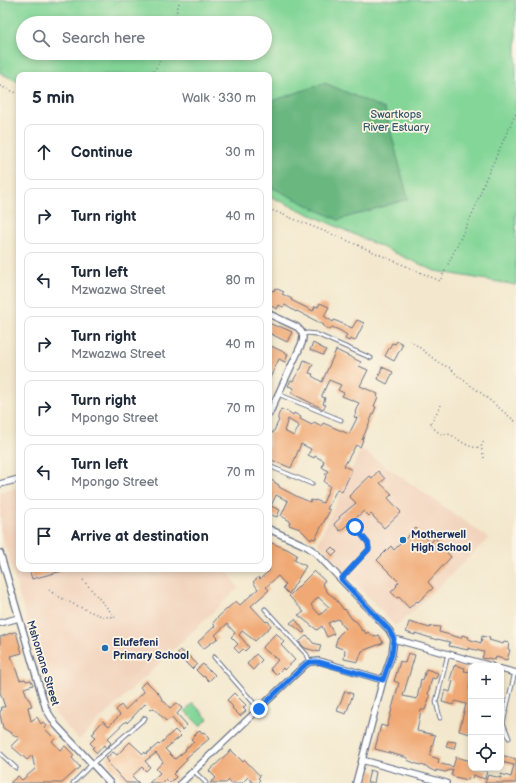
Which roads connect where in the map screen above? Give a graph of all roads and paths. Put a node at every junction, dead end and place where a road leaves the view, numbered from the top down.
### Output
1 (180, 0) edge
2 (174, 16) edge
3 (160, 60) edge
4 (154, 72) edge
5 (0, 86) edge
6 (16, 93) edge
7 (516, 114) edge
8 (272, 211) edge
9 (272, 315) edge
10 (303, 334) junction
11 (410, 340) dead end
12 (371, 358) dead end
13 (278, 394) junction
14 (441, 405) dead end
15 (272, 407) edge
16 (341, 420) dead end
17 (516, 422) edge
18 (484, 440) dead end
19 (481, 447) junction
20 (484, 458) dead end
21 (272, 467) edge
22 (16, 480) edge
23 (0, 484) edge
24 (312, 484) dead end
25 (355, 527) dead end
26 (272, 530) edge
27 (0, 553) edge
28 (341, 579) junction
29 (83, 580) dead end
30 (49, 590) dead end
31 (265, 609) dead end
32 (19, 618) junction
33 (0, 622) edge
34 (394, 639) junction
35 (448, 654) junction
36 (214, 657) dead end
37 (310, 662) junction
38 (480, 663) edge
39 (504, 670) edge
40 (515, 673) edge
41 (383, 680) junction
42 (259, 709) junction
43 (145, 718) dead end
44 (440, 718) dead end
45 (509, 738) dead end
46 (0, 753) edge
47 (362, 760) junction
48 (92, 764) junction
49 (16, 768) dead end
50 (194, 771) junction
51 (73, 783) edge
52 (110, 783) edge
53 (181, 783) edge
54 (206, 783) edge
55 (356, 783) edge
56 (446, 783) edge

1 - 2 path
3 - 4 path
5 - 6 path
7 - 8 path
9 - 10 street
10 - 12 lane
10 - 13 street
11 - 17 path
13 - 15 street
13 - 16 lane
14 - 19 path
18 - 19 path
19 - 20 path
21 - 24 lane
22 - 23 street
25 - 28 lane
26 - 28 street
27 - 32 street, Mshomane Street
28 - 34 street
29 - 30 path
31 - 37 lane
32 - 33 street
32 - 48 street, Mshomane Street
34 - 35 street
34 - 41 street
35 - 38 street
35 - 44 lane
36 - 42 lane
37 - 41 street
37 - 42 street
39 - 40 street
40 - 45 lane
41 - 47 street
42 - 50 street
43 - 48 lane
46 - 49 lane
47 - 55 street
47 - 56 street
48 - 51 lane
48 - 52 street, Mshomane Street
50 - 53 street
50 - 54 lane

